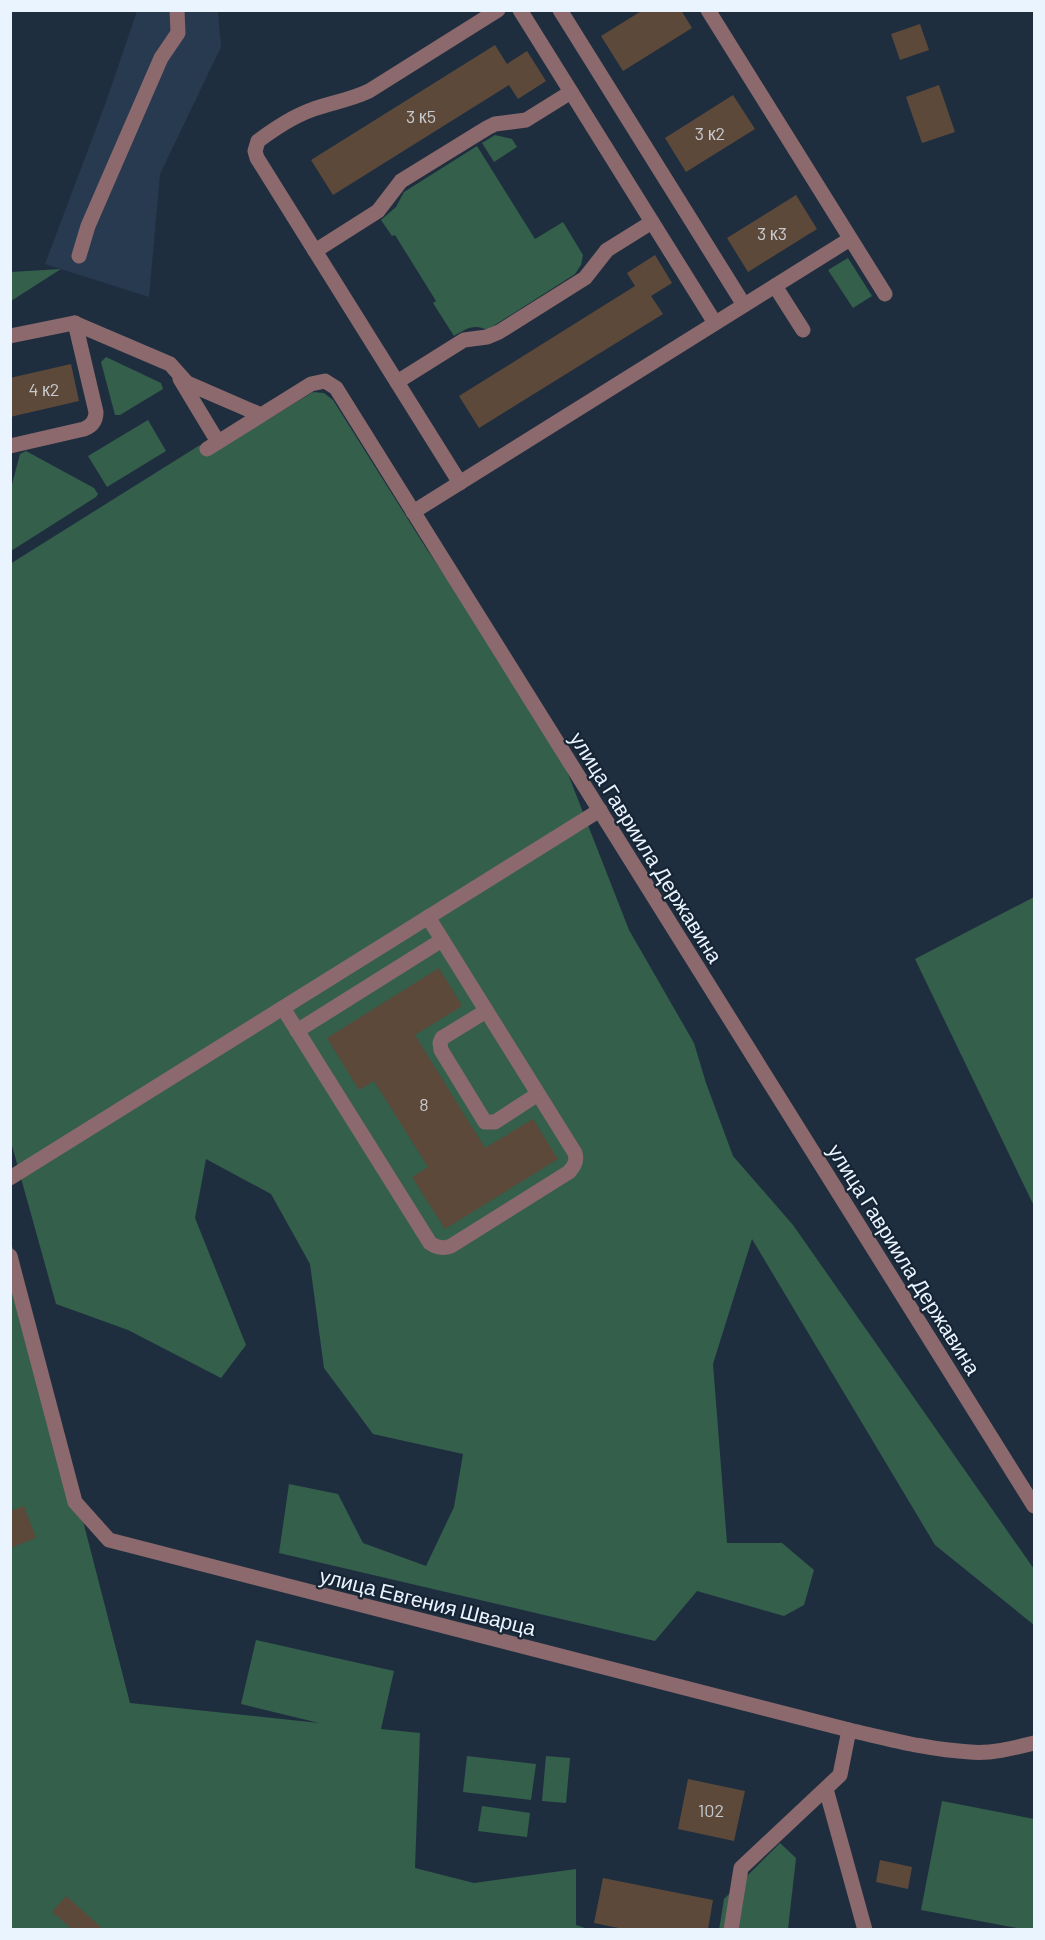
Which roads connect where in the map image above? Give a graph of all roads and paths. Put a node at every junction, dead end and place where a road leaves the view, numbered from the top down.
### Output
1 (177, 10) edge
2 (498, 10) edge
3 (520, 10) edge
4 (708, 10) edge
5 (566, 13) edge
6 (571, 92) junction
7 (652, 222) junction
8 (850, 239) junction
9 (315, 251) junction
10 (79, 256) dead end
11 (775, 286) junction
12 (885, 294) dead end
13 (744, 305) junction
14 (75, 323) junction
15 (716, 323) junction
16 (803, 330) dead end
17 (10, 336) edge
18 (179, 376) junction
19 (397, 382) junction
20 (261, 415) junction
21 (10, 446) edge
22 (460, 483) junction
23 (413, 512) junction
24 (600, 810) junction
25 (428, 917) junction
26 (442, 940) junction
27 (283, 1008) junction
28 (486, 1011) junction
29 (297, 1031) junction
30 (538, 1094) junction
31 (10, 1178) edge
32 (10, 1256) edge
33 (1035, 1506) edge
34 (849, 1730) junction
35 (1035, 1743) edge
36 (826, 1789) junction
37 (731, 1929) edge
38 (865, 1929) edge

1 - 10 street
2 - 9 street
3 - 6 street
4 - 8 street
5 - 13 street
6 - 7 street
6 - 9 street
7 - 15 street
7 - 19 street
8 - 11 street
8 - 12 street
9 - 19 street
11 - 13 street
11 - 16 street
13 - 15 street
14 - 17 street
14 - 18 street
14 - 21 street
15 - 22 street
18 - 20 street
18 - 20 street
19 - 22 street
20 - 23 street, улица Гавриила Державина
22 - 23 street
23 - 24 street, улица Гавриила Державина
24 - 25 street
24 - 33 street, улица Гавриила Державина
25 - 26 street
25 - 27 street
26 - 28 street
26 - 29 street
27 - 29 street
27 - 31 street
28 - 30 street
28 - 30 street
29 - 30 street
32 - 34 street, улица Евгения Шварца
34 - 35 street, улица Евгения Шварца
34 - 36 street
36 - 37 street
36 - 38 street

